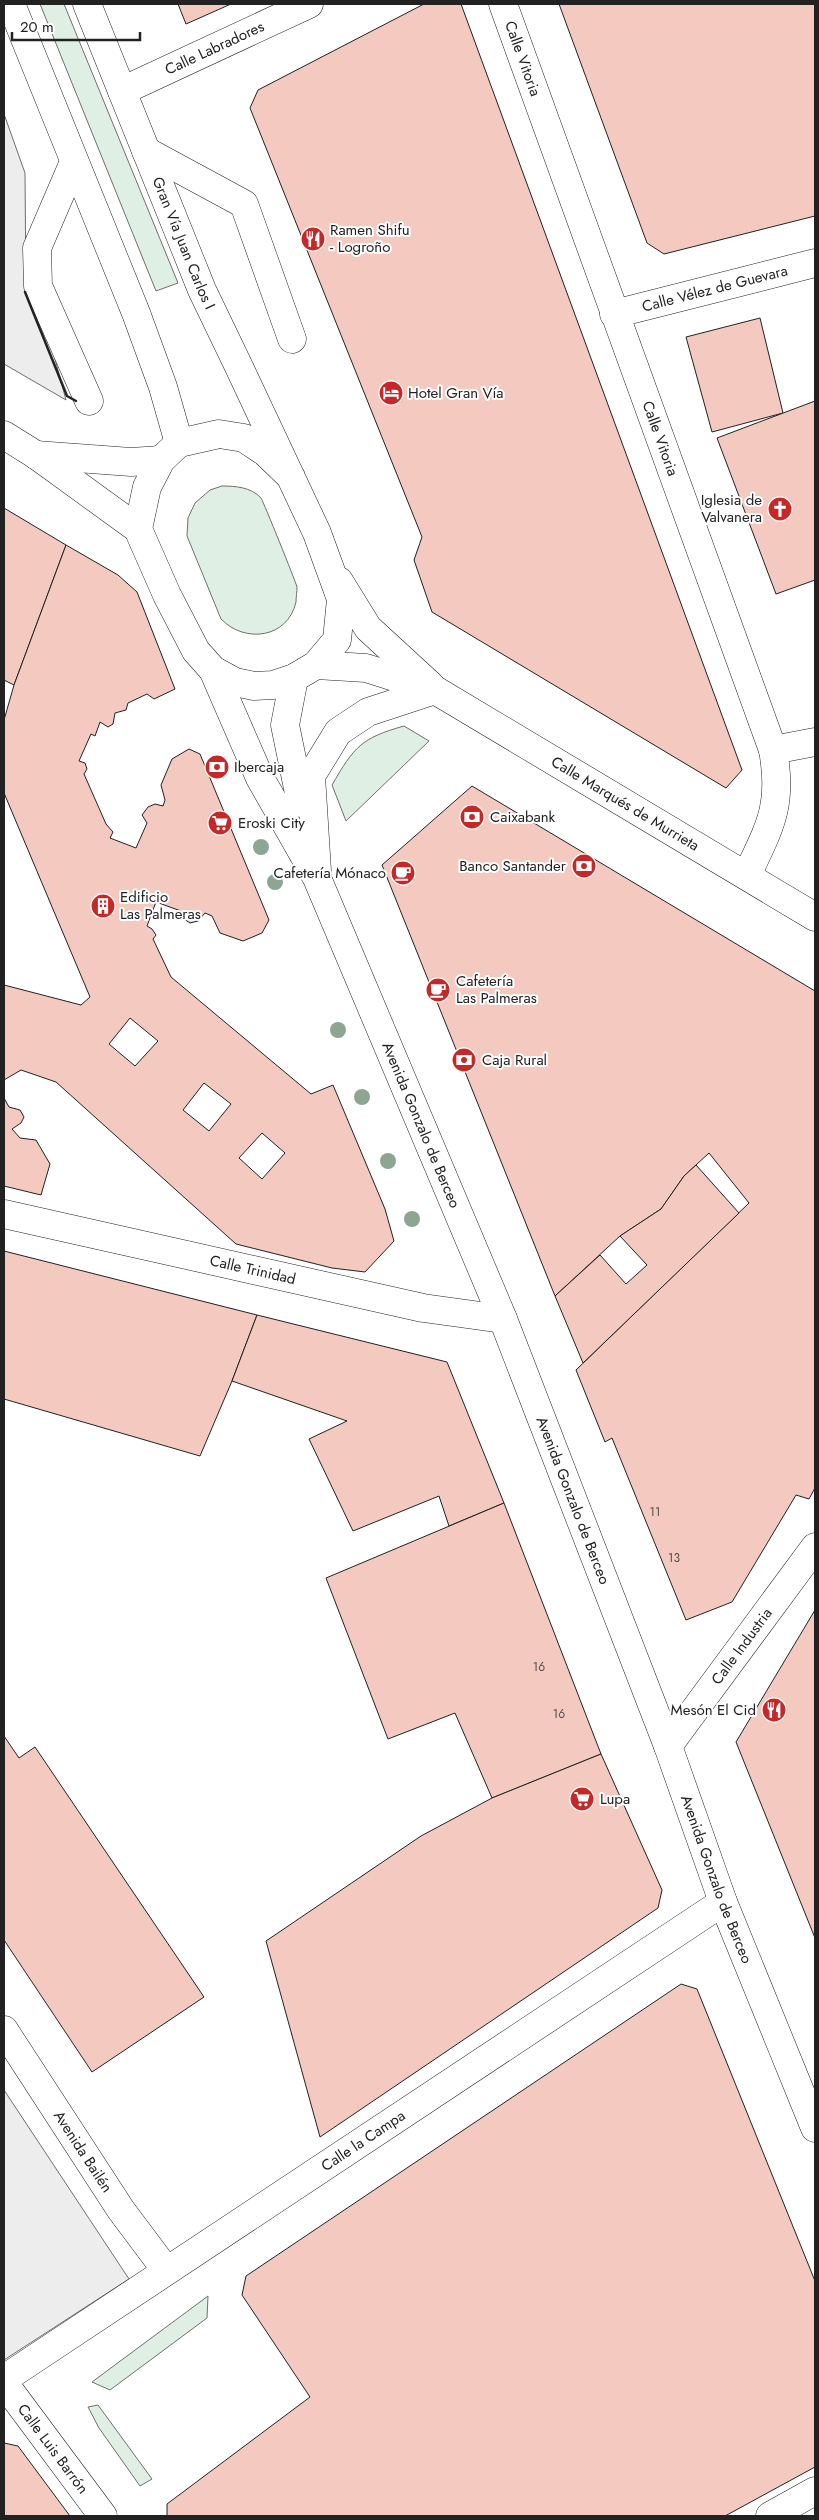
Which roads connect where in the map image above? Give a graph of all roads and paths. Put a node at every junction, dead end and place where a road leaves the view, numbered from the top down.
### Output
1 (11, 4) edge
2 (87, 4) edge
3 (309, 4) edge
4 (503, 4) edge
5 (122, 91) junction
6 (146, 151) junction
7 (74, 162) junction
8 (815, 263) edge
9 (614, 314) junction
10 (292, 339) dead end
11 (89, 401) dead end
12 (4, 435) edge
13 (170, 452) junction
14 (36, 455) junction
15 (291, 477) junction
16 (138, 529) junction
17 (328, 563) junction
18 (213, 670) junction
19 (305, 672) junction
20 (435, 690) junction
21 (815, 742) edge
22 (773, 750) junction
23 (747, 875) junction
24 (317, 878) junction
25 (815, 917) edge
26 (4, 1214) edge
27 (503, 1319) junction
28 (815, 1547) edge
29 (668, 1746) junction
30 (723, 1902) junction
31 (4, 2030) edge
32 (815, 2128) edge
33 (166, 2270) junction
34 (4, 2381) edge
35 (815, 2491) edge
36 (103, 2516) edge
37 (770, 2516) edge

1 - 7 main road
2 - 5 main road, Gran Vía Juan Carlos I
3 - 5 main road, Calle Labradores
4 - 9 main road, Calle Vitoria
5 - 6 main road, Gran Vía Juan Carlos I
6 - 10 main road
6 - 15 main road, Gran Vía Juan Carlos I
7 - 11 main road
7 - 13 main road
8 - 9 main road, Calle Vélez de Guevara
9 - 22 main road, Calle Vitoria
12 - 14 main road
13 - 14 main road
13 - 15 main road
13 - 16 main road
14 - 16 main road
15 - 17 main road, Gran Vía Juan Carlos I
16 - 18 main road
17 - 19 main road
17 - 20 main road, Calle Marqués de Murrieta
18 - 19 main road
18 - 24 main road, Avenida Gonzalo de Berceo
19 - 20 main road, Calle Marqués de Murrieta
19 - 24 main road, Avenida Gonzalo de Berceo
20 - 23 main road, Calle Marqués de Murrieta
20 - 24 main road, Avenida Gonzalo de Berceo
21 - 22 main road
22 - 23 main road, Calle Vitoria
23 - 25 main road, Calle Marqués de Murrieta
24 - 27 main road, Avenida Gonzalo de Berceo
26 - 27 main road, Calle Trinidad
27 - 29 main road, Avenida Gonzalo de Berceo
28 - 29 main road, Calle Industria
29 - 30 main road, Avenida Gonzalo de Berceo
30 - 32 main road, Avenida Gonzalo de Berceo
30 - 33 main road, Calle la Campa
31 - 33 main road, Avenida Bailén
33 - 34 main road, Calle la Campa
34 - 36 main road, Calle Luis Barrón
35 - 37 main road

